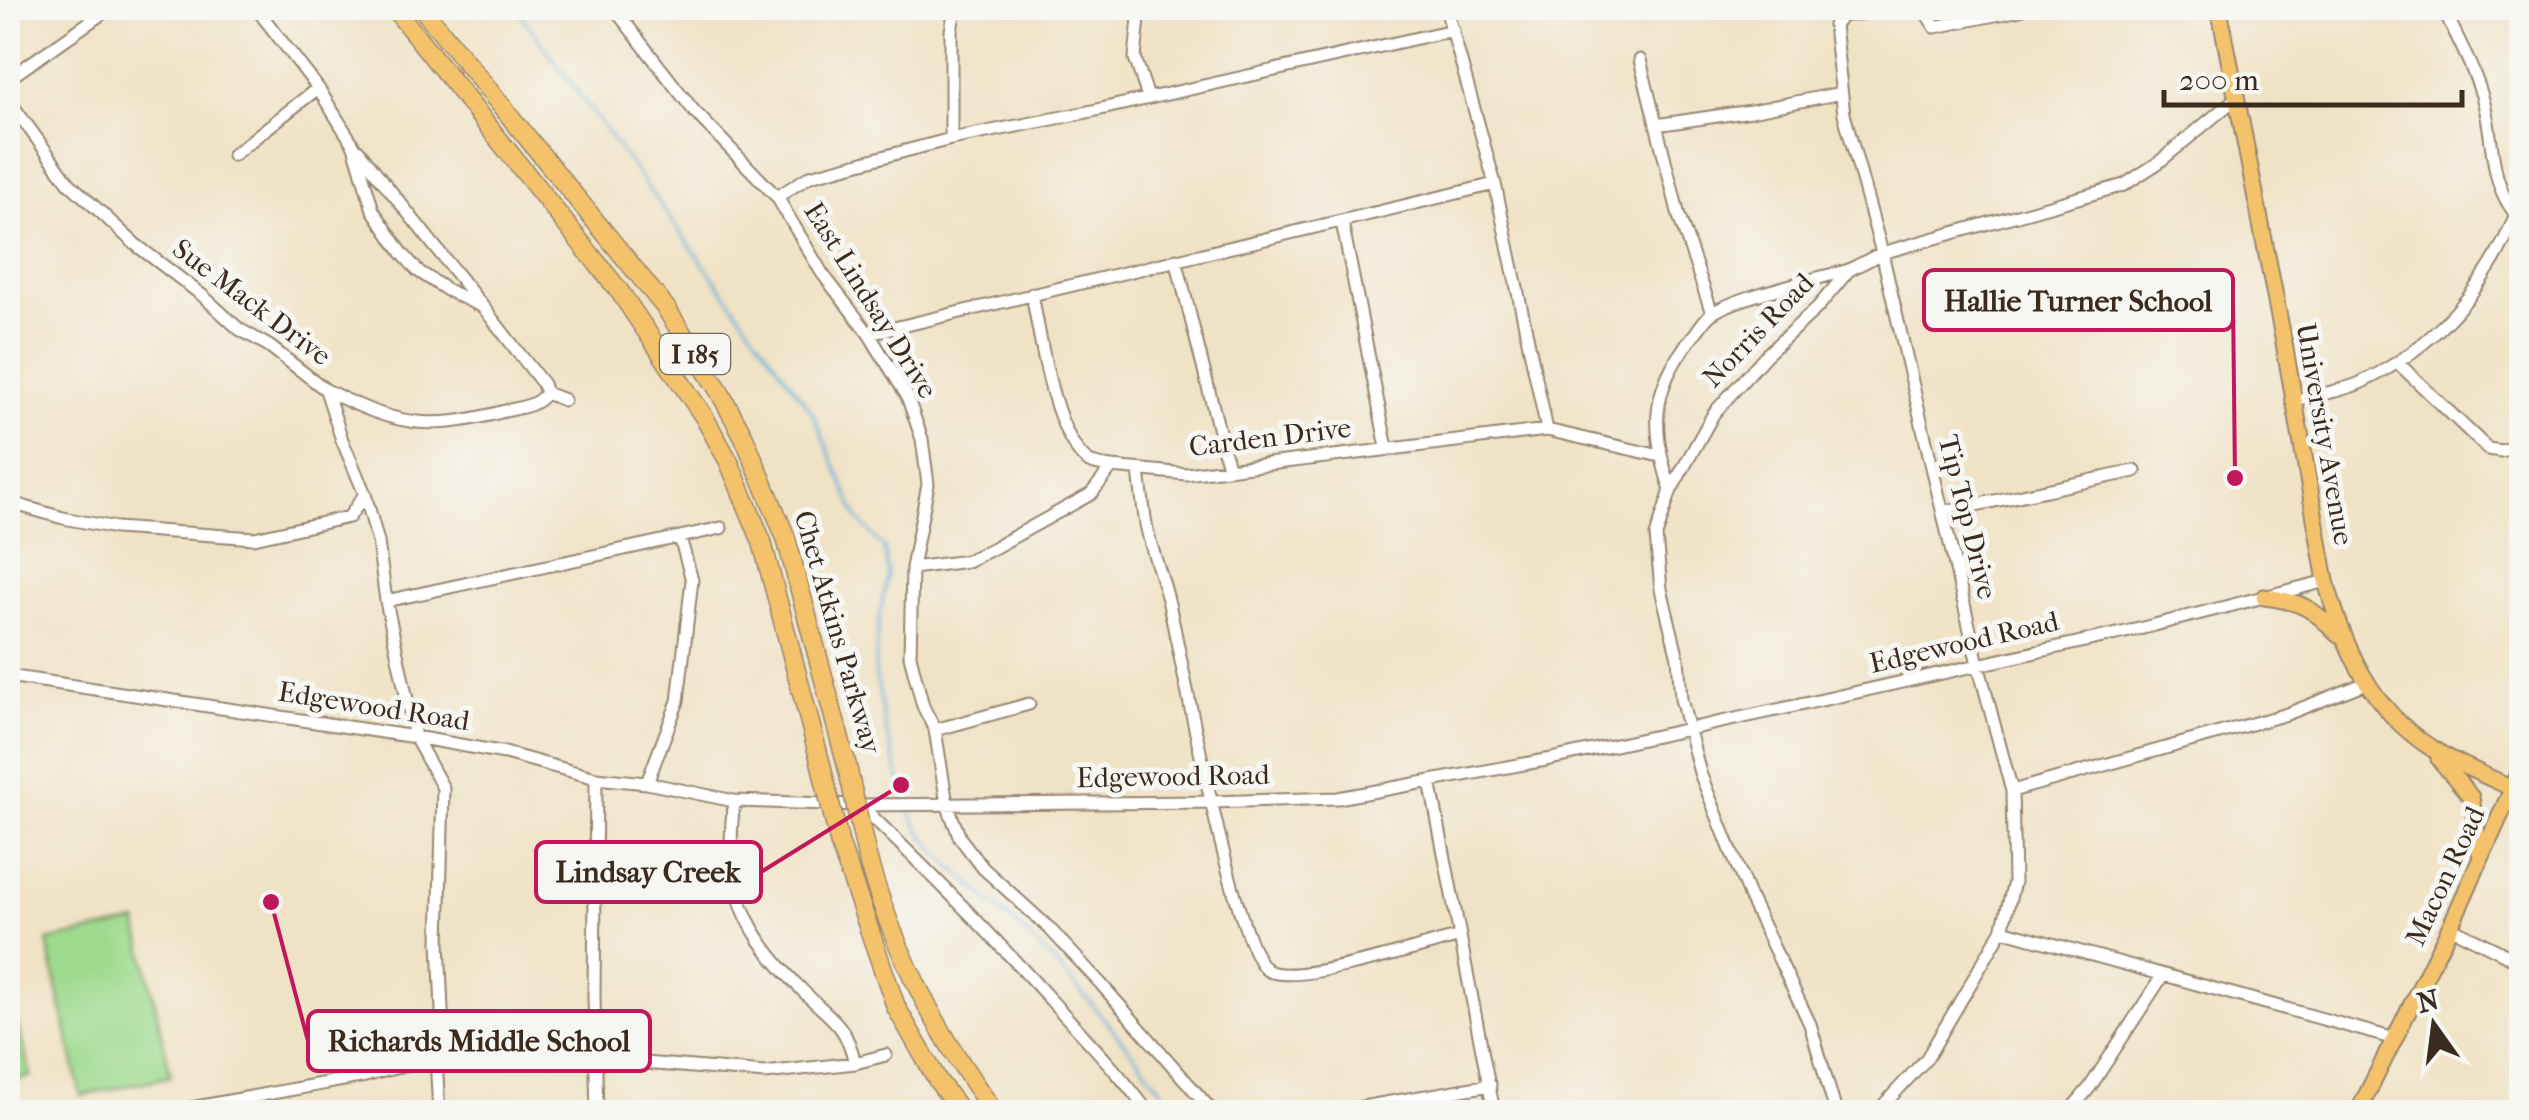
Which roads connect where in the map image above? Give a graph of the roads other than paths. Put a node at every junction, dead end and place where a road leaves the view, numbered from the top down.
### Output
1 (110, 8) edge
2 (256, 8) edge
3 (394, 8) edge
4 (422, 8) edge
5 (614, 8) edge
6 (955, 8) edge
7 (1140, 8) edge
8 (1446, 8) edge
9 (1898, 8) edge
10 (1919, 8) edge
11 (2021, 8) edge
12 (2219, 8) edge
13 (2443, 8) edge
14 (1452, 30) junction
15 (1640, 60) dead end
16 (8, 79) edge
17 (318, 88) junction
18 (1841, 92) junction
19 (1148, 96) junction
20 (2235, 99) junction
21 (8, 100) edge
22 (1656, 125) junction
23 (951, 139) junction
24 (354, 146) junction
25 (232, 155) dead end
26 (1496, 184) junction
27 (777, 197) junction
28 (2519, 217) edge
29 (1342, 222) junction
30 (1882, 253) junction
31 (1176, 260) junction
32 (1848, 270) junction
33 (1032, 294) junction
34 (483, 307) junction
35 (1712, 314) junction
36 (869, 334) junction
37 (2398, 363) junction
38 (326, 390) junction
39 (546, 393) junction
40 (564, 400) dead end
41 (2292, 401) junction
42 (1547, 430) junction
43 (2522, 444) edge
44 (1387, 448) junction
45 (1660, 456) junction
46 (1112, 467) junction
47 (1228, 467) junction
48 (1139, 471) junction
49 (2135, 471) dead end
50 (1671, 490) junction
51 (365, 494) junction
52 (8, 502) edge
53 (1943, 512) junction
54 (720, 528) dead end
55 (680, 538) junction
56 (912, 568) junction
57 (2326, 581) junction
58 (2264, 597) junction
59 (386, 601) junction
60 (2345, 641) junction
61 (1978, 664) junction
62 (8, 676) edge
63 (2366, 683) junction
64 (1029, 704) dead end
65 (1688, 728) junction
66 (934, 730) junction
67 (415, 737) junction
68 (2418, 739) junction
69 (2522, 768) edge
70 (596, 778) junction
71 (1430, 781) junction
72 (647, 783) junction
73 (2517, 790) edge
74 (2012, 791) junction
75 (734, 800) junction
76 (1211, 802) junction
77 (947, 804) junction
78 (860, 805) junction
79 (2480, 859) junction
80 (2450, 927) junction
81 (2002, 930) junction
82 (1460, 936) junction
83 (2522, 963) edge
84 (2163, 974) junction
85 (2395, 1039) junction
86 (886, 1055) dead end
87 (436, 1057) junction
88 (596, 1059) junction
89 (855, 1062) junction
90 (1490, 1085) junction
91 (170, 1112) edge
92 (439, 1112) edge
93 (597, 1112) edge
94 (961, 1112) edge
95 (994, 1112) edge
96 (1148, 1112) edge
97 (1213, 1112) edge
98 (1334, 1112) edge
99 (1494, 1112) edge
100 (1836, 1112) edge
101 (1877, 1112) edge
102 (2069, 1112) edge
103 (2358, 1112) edge

1 - 16 street
2 - 17 street
3 - 94 highway, Chet Atkins Parkway / I 185, bridge
4 - 95 highway, Chet Atkins Parkway / I 185, bridge
5 - 27 street, East Lindsay Drive
6 - 23 street
7 - 19 street
8 - 14 street
9 - 18 street, Tip Top Drive
10 - 11 street
12 - 20 main road, University Avenue
13 - 28 street
14 - 19 street
14 - 26 street
15 - 22 street
17 - 24 street
17 - 25 street
18 - 22 street
18 - 30 street, Tip Top Drive
19 - 23 street
20 - 30 street, Norris Road
20 - 41 main road, University Avenue
21 - 38 street, Sue Mack Drive
22 - 35 street
23 - 27 street
24 - 34 street
24 - 34 street
26 - 29 street
26 - 42 street
27 - 36 street, East Lindsay Drive
28 - 37 street
29 - 31 street
29 - 44 street
30 - 32 street, Norris Road
30 - 53 street, Tip Top Drive
31 - 33 street
31 - 47 street
32 - 35 street
32 - 50 street, Norris Road
33 - 36 street
33 - 46 street
34 - 39 street
35 - 45 street
36 - 56 street, East Lindsay Drive
37 - 41 street
37 - 43 street
38 - 39 street
38 - 51 street, Sue Mack Drive
39 - 40 street
41 - 57 main road, University Avenue
42 - 44 street, Carden Drive
42 - 45 street, Carden Drive
44 - 47 street, Carden Drive
45 - 50 street
46 - 48 street, Carden Drive
46 - 56 street
47 - 48 street, Carden Drive
48 - 76 street
49 - 53 street
50 - 65 street, Norris Road
51 - 52 street
51 - 59 street, Sue Mack Drive
53 - 61 street, Tip Top Drive
54 - 55 street
55 - 59 street
55 - 72 street
56 - 66 street, East Lindsay Drive
57 - 58 street, Edgewood Road
57 - 60 main road, University Avenue
58 - 60 main road
58 - 61 street, Edgewood Road
59 - 67 street, Sue Mack Drive
60 - 63 main road, University Avenue
61 - 65 street, Edgewood Road
61 - 74 street, Tip Top Drive
62 - 67 street, Edgewood Road
63 - 68 main road, University Avenue
63 - 74 street
64 - 66 street
65 - 71 street, Edgewood Road
65 - 100 street, Norris Road
66 - 77 street, East Lindsay Drive
67 - 70 street, Edgewood Road
67 - 87 street, Sue Mack Drive
68 - 73 main road, University Avenue
68 - 79 main road
69 - 73 main road, Macon Road
70 - 72 street, Edgewood Road
70 - 88 street
71 - 76 street, Edgewood Road
71 - 82 street
72 - 75 street, Edgewood Road
73 - 79 main road, Macon Road
74 - 81 street, Tip Top Drive
75 - 78 street, Edgewood Road
75 - 89 street
76 - 77 street, Edgewood Road
76 - 82 street
77 - 78 street, Edgewood Road
77 - 97 street, East Lindsay Drive
78 - 96 street
79 - 80 main road, Macon Road
80 - 83 street
80 - 85 main road, Macon Road
81 - 84 street
81 - 101 street, Tip Top Drive
82 - 90 street
84 - 85 street
84 - 102 street
85 - 103 main road, Macon Road
86 - 89 street
87 - 91 street
87 - 92 street, Sue Mack Drive
88 - 89 street
88 - 93 street
90 - 98 street
90 - 99 street

